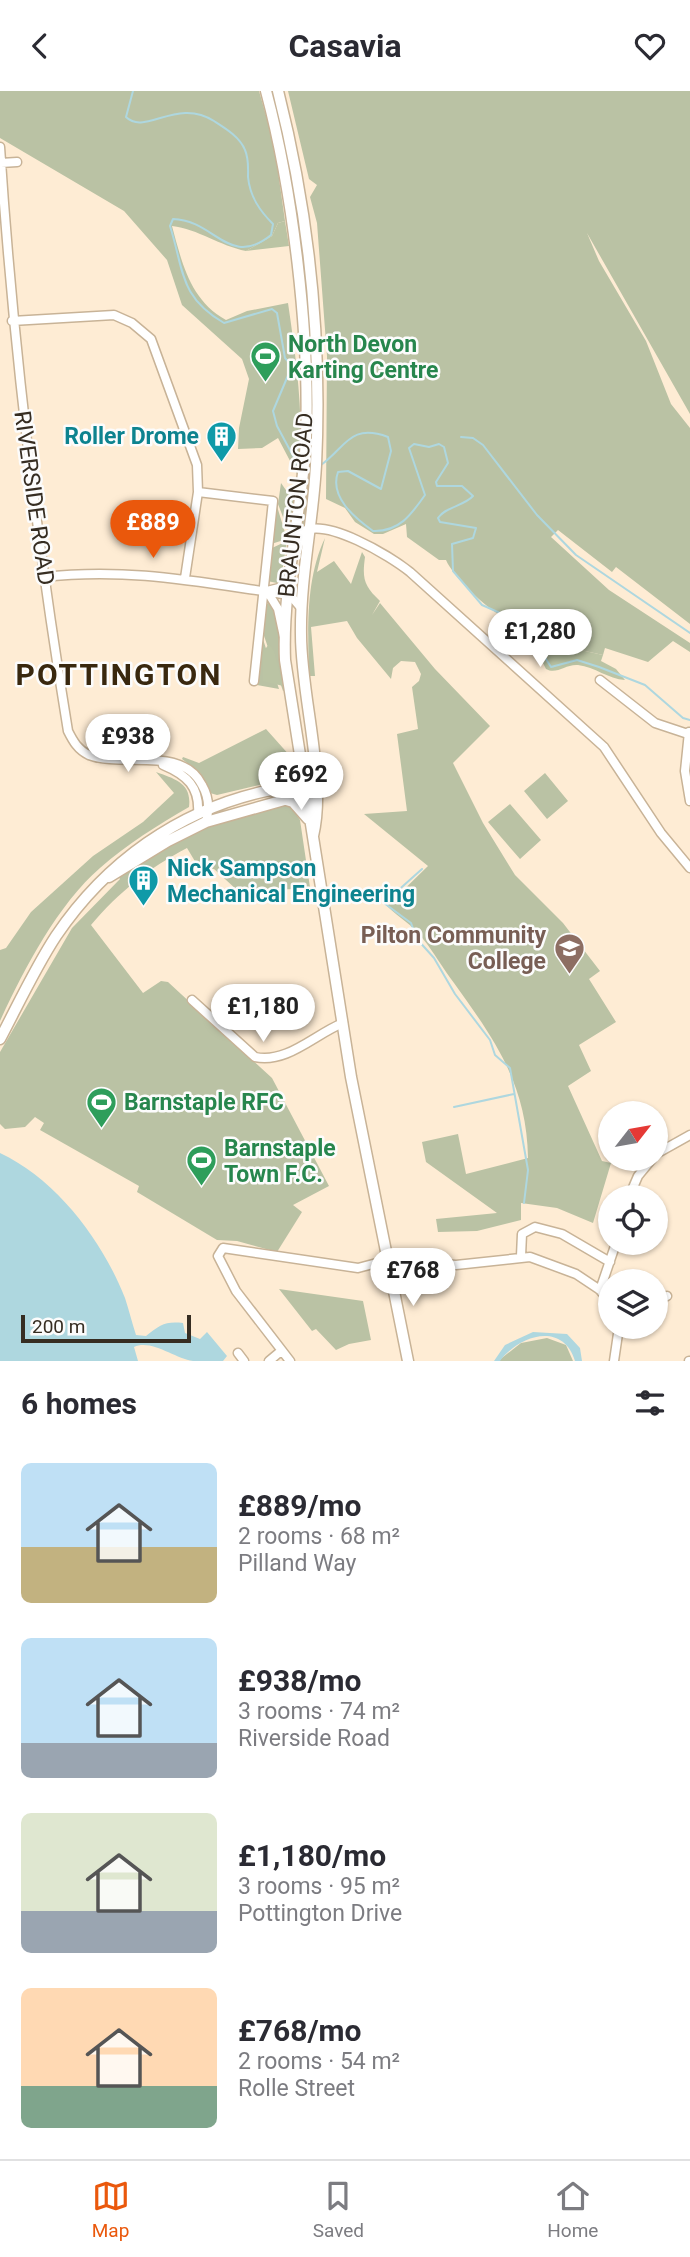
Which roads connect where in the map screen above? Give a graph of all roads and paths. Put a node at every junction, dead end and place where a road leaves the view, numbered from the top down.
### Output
1 (266, 91) edge
2 (278, 91) edge
3 (0, 147) edge
4 (17, 162) dead end
5 (1, 163) edge
6 (12, 321) junction
7 (198, 492) junction
8 (313, 506) junction
9 (311, 528) junction
10 (325, 531) junction
11 (309, 540) junction
12 (290, 566) junction
13 (43, 577) junction
14 (185, 578) junction
15 (304, 578) junction
16 (288, 580) junction
17 (265, 591) junction
18 (288, 595) junction
19 (301, 610) junction
20 (284, 638) junction
21 (600, 680) dead end
22 (254, 681) dead end
23 (689, 731) edge
24 (301, 757) junction
25 (688, 760) edge
26 (156, 762) junction
27 (311, 789) junction
28 (268, 791) junction
29 (283, 799) junction
30 (690, 801) edge
31 (210, 809) junction
32 (198, 814) junction
33 (308, 819) junction
34 (206, 822) junction
35 (313, 836) junction
36 (690, 868) edge
37 (108, 877) junction
38 (192, 1000) dead end
39 (343, 1023) junction
40 (0, 1039) edge
41 (690, 1135) edge
42 (668, 1147) edge
43 (612, 1255) edge
44 (521, 1256) junction
45 (388, 1260) junction
46 (610, 1262) junction
47 (608, 1269) edge
48 (598, 1289) edge
49 (617, 1339) edge
50 (281, 1351) junction
51 (238, 1353) dead end
52 (244, 1361) edge
53 (270, 1361) edge
54 (290, 1361) edge
55 (408, 1361) edge
56 (614, 1361) edge

1 - 12 main road, BRAUNTON ROAD
2 - 8 main road, BRAUNTON ROAD
3 - 5 street, RIVERSIDE ROAD
4 - 5 street
5 - 6 street, RIVERSIDE ROAD
6 - 7 street
6 - 13 street, RIVERSIDE ROAD
7 - 14 street
7 - 17 street
8 - 9 main road, BRAUNTON ROAD
8 - 10 street
9 - 10 street
9 - 11 main road, BRAUNTON ROAD
9 - 12 street
10 - 11 street
10 - 36 street
11 - 15 main road, BRAUNTON ROAD
12 - 16 main road, BRAUNTON ROAD
13 - 14 street
13 - 26 street, RIVERSIDE ROAD
14 - 17 street
15 - 18 street
15 - 19 main road, BRAUNTON ROAD
16 - 17 street
16 - 18 main road, BRAUNTON ROAD
17 - 18 street
17 - 20 street
17 - 22 street
18 - 19 street
18 - 20 main road, BRAUNTON ROAD
19 - 27 main road, BRAUNTON ROAD
20 - 24 main road, BRAUNTON ROAD
21 - 23 street
23 - 25 street
24 - 27 main road, BRAUNTON ROAD
24 - 28 main road
25 - 30 street
26 - 31 street, RIVERSIDE ROAD
26 - 32 street, RIVERSIDE ROAD
27 - 28 main road
27 - 29 main road
27 - 33 main road, BRAUNTON ROAD
27 - 35 main road, BRAUNTON ROAD
28 - 31 main road
29 - 33 main road
29 - 34 main road
31 - 32 main road
31 - 34 street
32 - 37 main road
33 - 35 main road, BRAUNTON ROAD
34 - 37 main road
35 - 39 main road, BRAUNTON ROAD
37 - 40 main road
38 - 39 street
39 - 45 main road, BRAUNTON ROAD
41 - 42 street
43 - 46 street
44 - 45 street
44 - 46 street
44 - 48 street
45 - 50 street
45 - 55 main road, BRAUNTON ROAD
46 - 47 street
49 - 56 street
50 - 53 street
50 - 54 street
51 - 52 street

